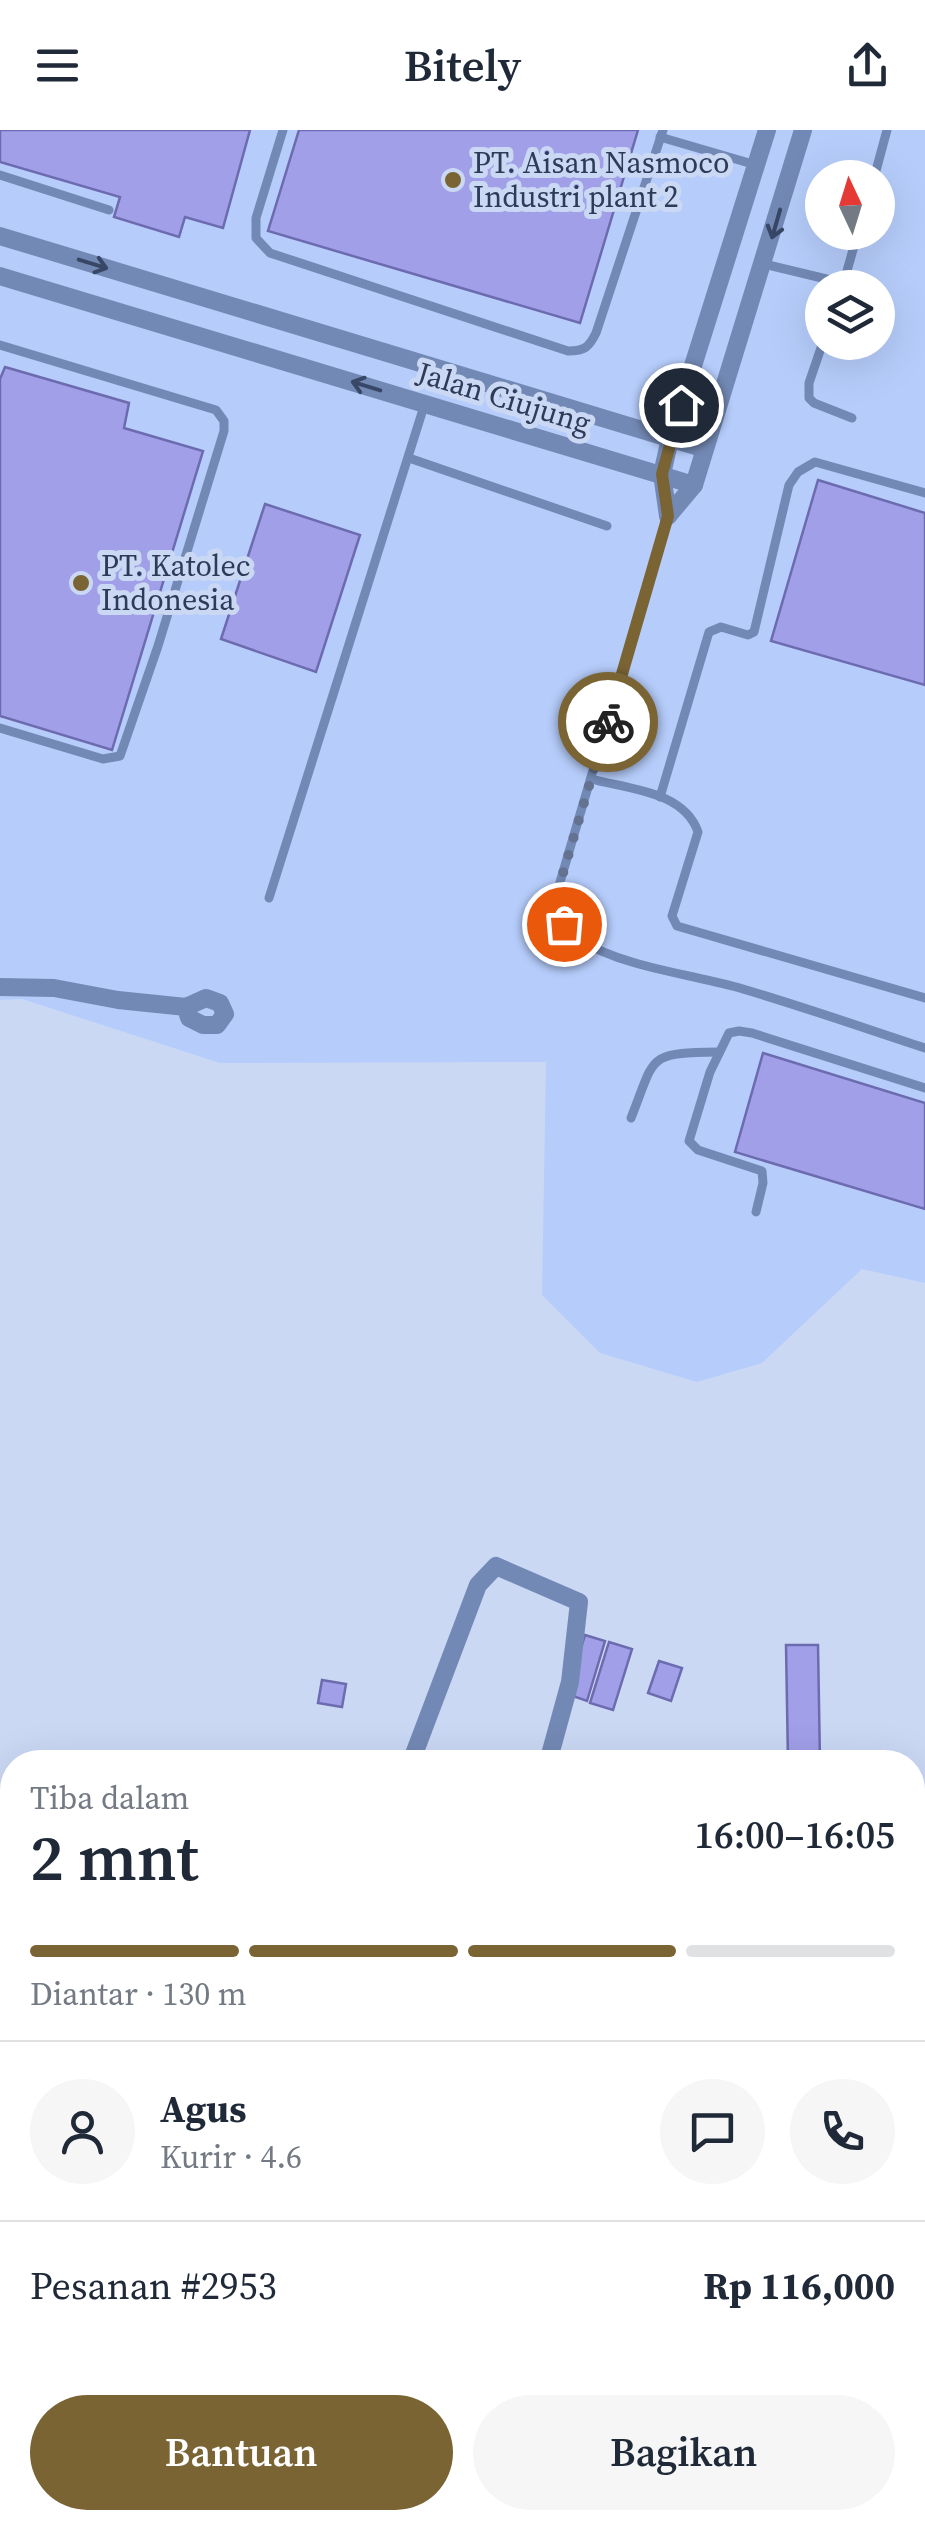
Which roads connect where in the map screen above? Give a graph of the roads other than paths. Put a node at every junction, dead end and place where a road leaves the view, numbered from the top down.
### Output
1 (283, 130) edge
2 (767, 130) edge
3 (803, 130) edge
4 (887, 130) edge
5 (662, 134) edge
6 (879, 160) edge
7 (756, 165) junction
8 (0, 175) edge
9 (110, 210) dead end
10 (0, 236) edge
11 (764, 264) junction
12 (0, 276) edge
13 (805, 276) edge
14 (0, 346) edge
15 (817, 360) edge
16 (426, 403) junction
17 (852, 418) dead end
18 (670, 439) junction
19 (705, 450) junction
20 (409, 458) junction
21 (662, 474) junction
22 (694, 485) junction
23 (925, 493) edge
24 (668, 516) junction
25 (607, 526) dead end
26 (0, 728) edge
27 (591, 780) junction
28 (660, 797) junction
29 (269, 898) dead end
30 (0, 987) edge
31 (925, 998) edge
32 (186, 1006) dead end
33 (925, 1048) edge
34 (718, 1052) junction
35 (925, 1088) edge
36 (632, 1118) dead end
37 (756, 1212) dead end
38 (416, 1750) edge
39 (551, 1750) edge

1 - 5 lane
2 - 7 street
3 -> 11 street
4 - 6 lane
5 - 7 lane
7 - 18 street
8 - 9 lane
10 -> 18 street
11 - 13 lane
11 - 19 street
16 -> 12 street, Jalan Ciujung
14 - 26 lane
15 - 17 lane
16 - 20 lane
16 - 21 street, Jalan Ciujung
18 - 19 street
18 - 21 street
19 - 22 street
20 - 25 lane
20 - 29 lane
21 - 22 street, Jalan Ciujung
21 - 24 street
22 - 24 street
23 - 28 lane
24 - 27 lane
27 - 28 lane
27 - 33 lane
28 - 31 lane
30 - 32 street
34 - 35 lane
34 - 36 lane
34 - 37 lane
38 - 39 street

